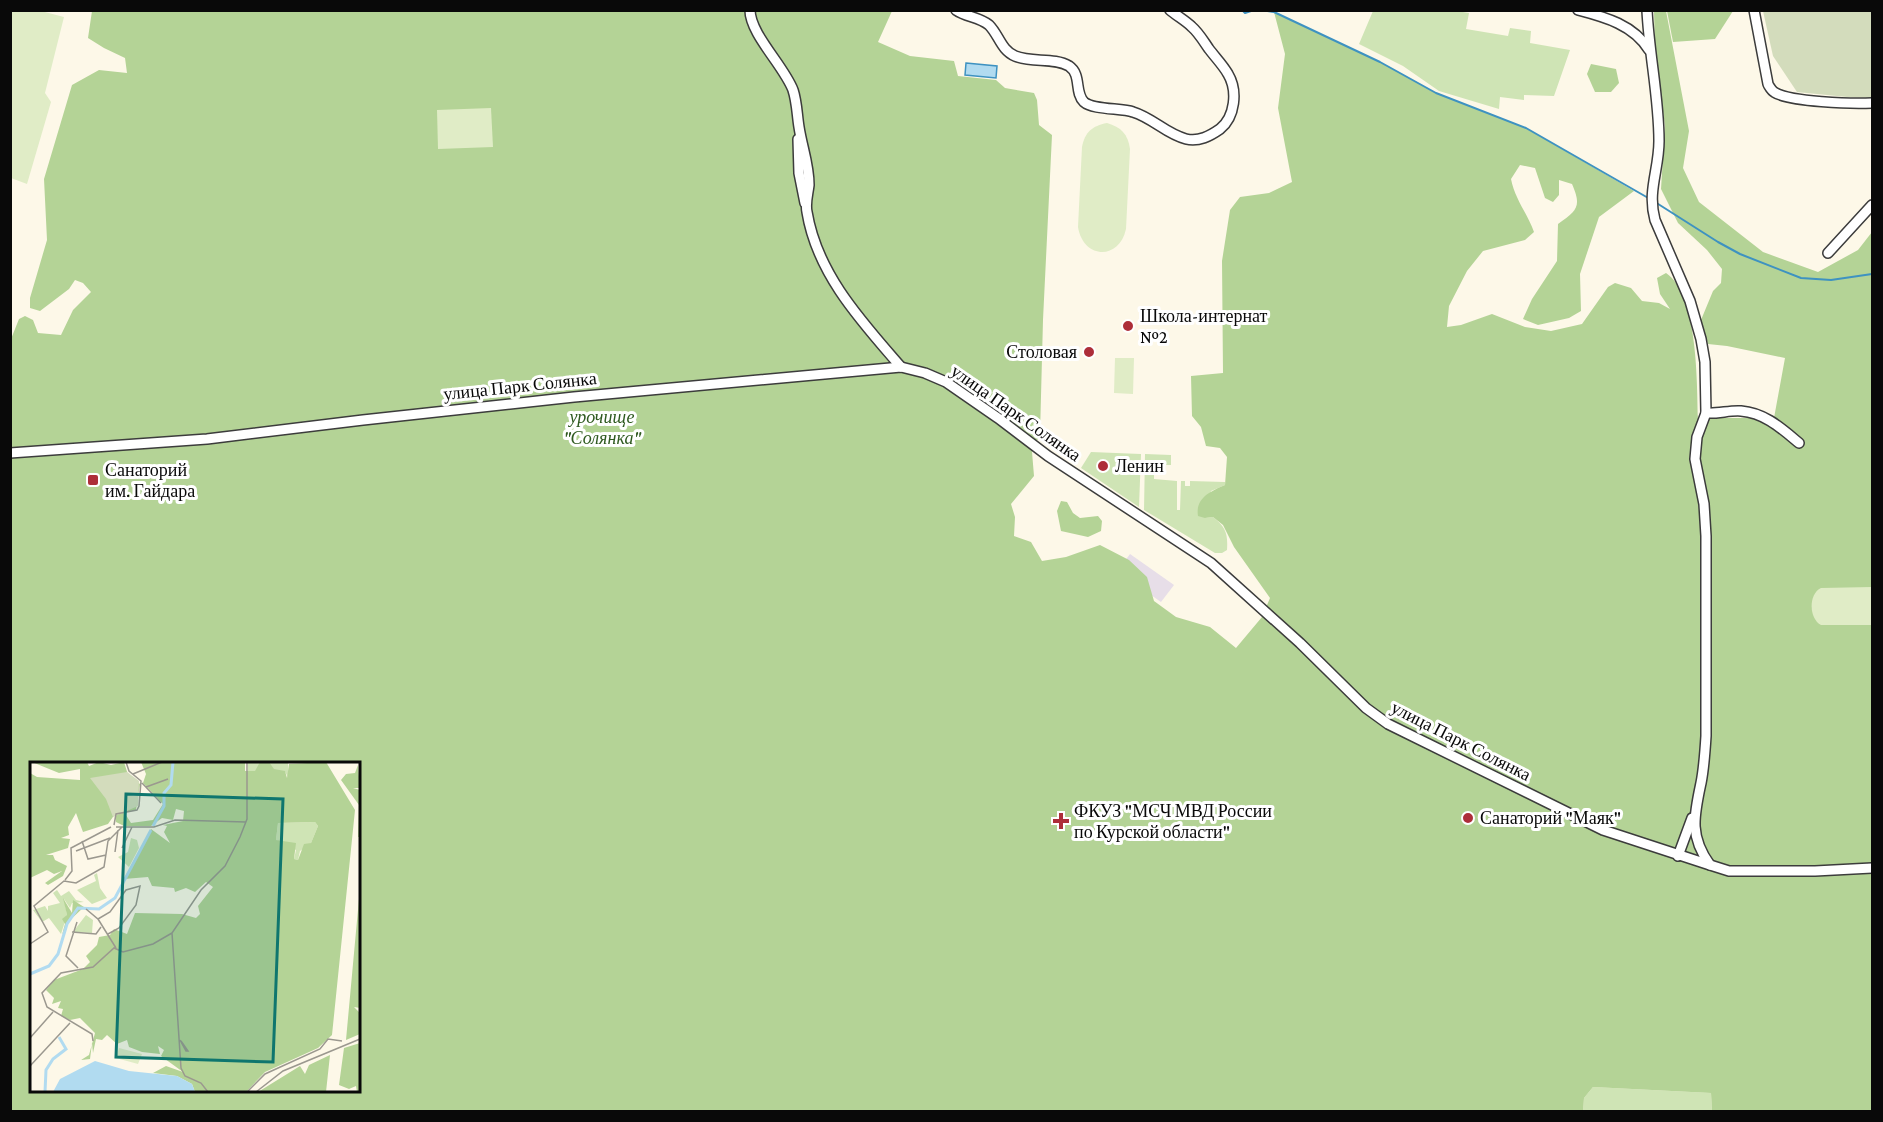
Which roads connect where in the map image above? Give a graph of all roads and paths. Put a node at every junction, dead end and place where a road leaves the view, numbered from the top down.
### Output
1 (750, 10) edge
2 (956, 10) edge
3 (981, 10) edge
4 (1170, 10) edge
5 (1578, 10) edge
6 (1647, 10) edge
7 (1754, 10) edge
8 (970, 16) junction
9 (1652, 56) junction
10 (1872, 103) edge
11 (1872, 205) edge
12 (1828, 253) dead end
13 (901, 367) junction
14 (1707, 413) junction
15 (1799, 443) dead end
16 (10, 453) edge
17 (1694, 810) junction
18 (1678, 856) junction
19 (1710, 865) junction
20 (1872, 868) edge

1 - 13 street
2 - 8 street
3 - 8 street
4 - 8 street
5 - 9 street
6 - 9 street
7 - 10 street
9 - 14 street
11 - 12 street
13 - 16 street, улица Парк Солянка
13 - 18 street, улица Парк Солянка
14 - 15 street
14 - 17 street
17 - 18 street
17 - 19 street
18 - 19 street, улица Парк Солянка
19 - 20 street, улица Парк Солянка

